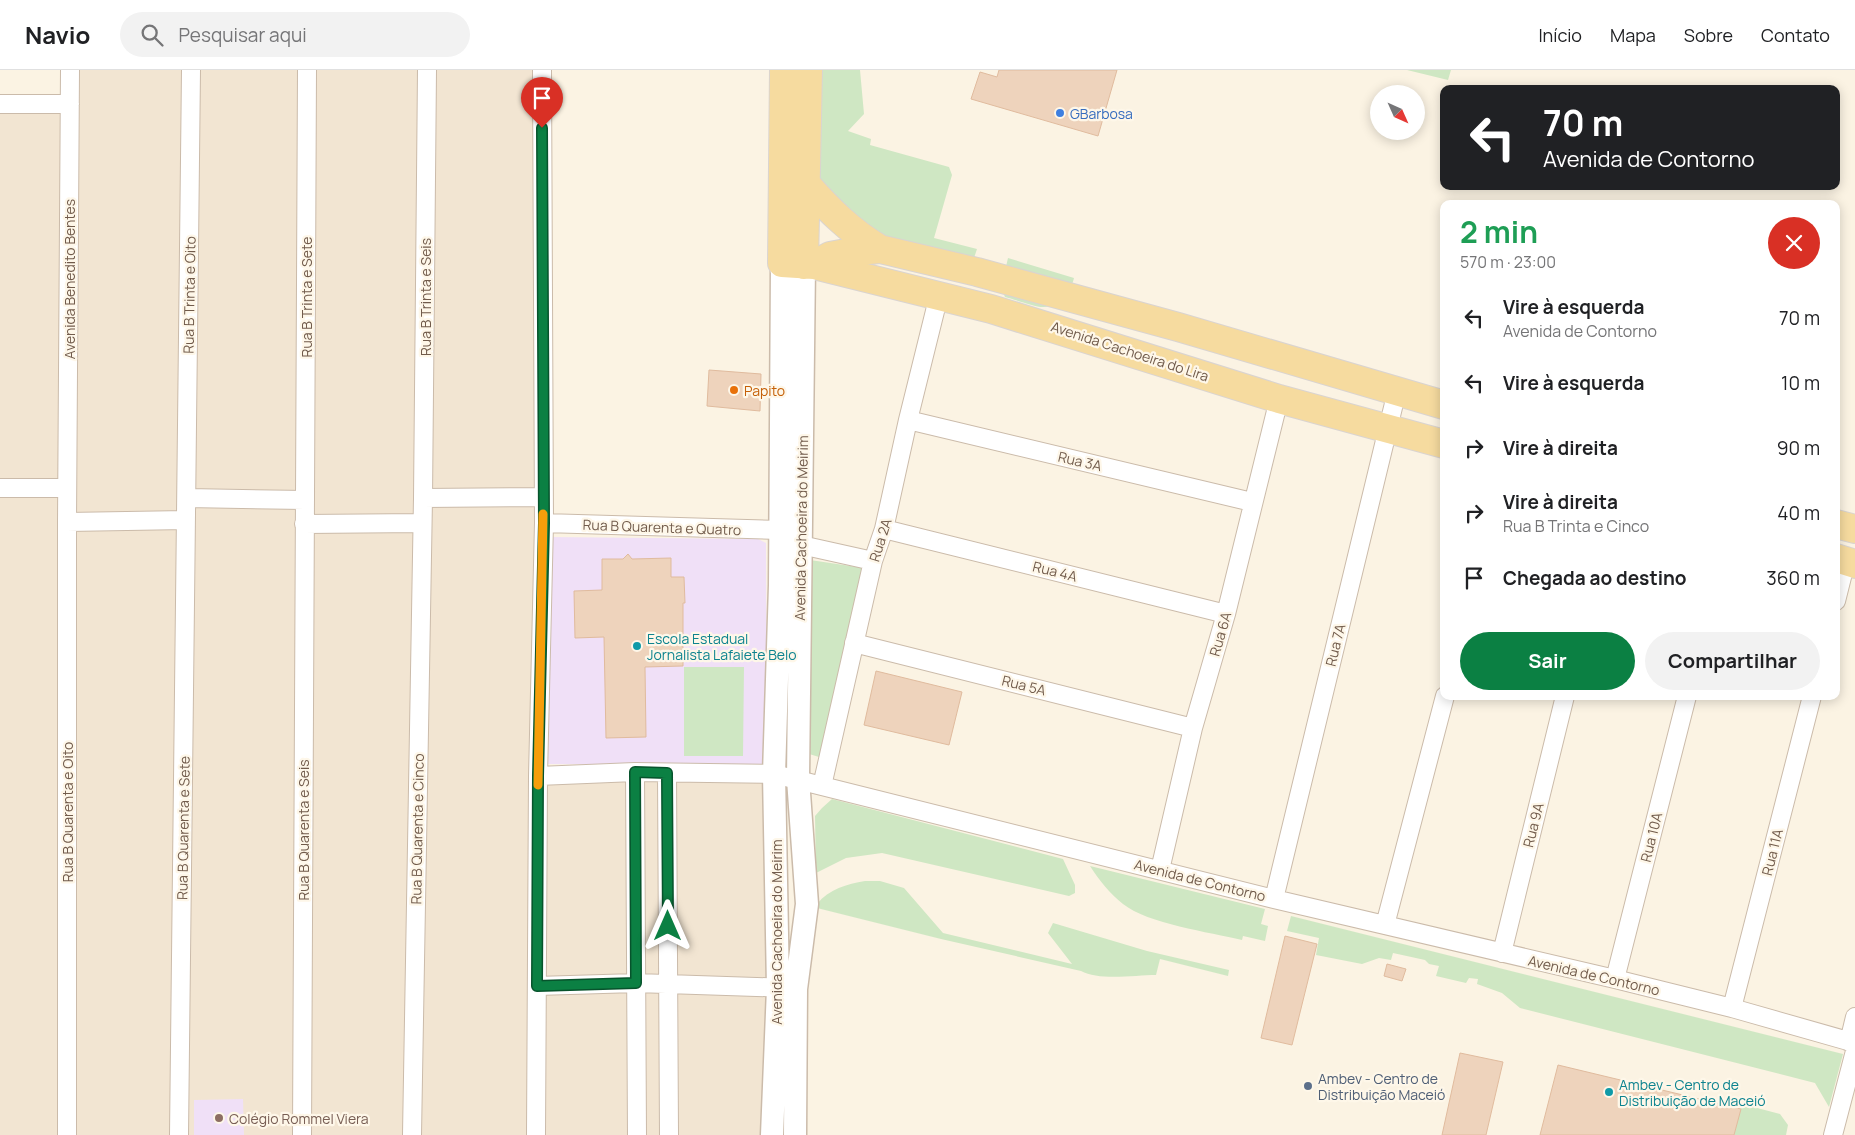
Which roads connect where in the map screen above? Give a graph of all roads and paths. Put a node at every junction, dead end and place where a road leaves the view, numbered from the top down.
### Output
1 (70, 70) edge
2 (191, 70) edge
3 (307, 70) edge
4 (427, 70) edge
5 (542, 70) edge
6 (784, 70) edge
7 (808, 70) edge
8 (0, 104) edge
9 (70, 104) junction
10 (807, 185) junction
11 (876, 249) junction
12 (800, 264) junction
13 (863, 277) junction
14 (939, 296) junction
15 (1397, 392) junction
16 (1279, 398) junction
17 (1440, 404) edge
18 (908, 420) junction
19 (1388, 428) junction
20 (1440, 443) edge
21 (0, 488) edge
22 (68, 488) junction
23 (543, 496) junction
24 (187, 498) junction
25 (424, 498) junction
26 (305, 500) junction
27 (1252, 502) junction
28 (186, 520) junction
29 (67, 522) junction
30 (544, 523) junction
31 (304, 524) junction
32 (422, 524) junction
33 (1840, 525) edge
34 (884, 529) junction
35 (1855, 529) edge
36 (780, 530) junction
37 (801, 545) junction
38 (1846, 561) edge
39 (873, 562) junction
40 (1840, 585) edge
41 (1226, 614) junction
42 (854, 643) junction
43 (1444, 700) edge
44 (1564, 700) edge
45 (1686, 700) edge
46 (1811, 700) edge
47 (1193, 728) junction
48 (635, 772) junction
49 (667, 773) junction
50 (774, 774) junction
51 (538, 776) junction
52 (798, 779) junction
53 (822, 786) junction
54 (1160, 870) junction
55 (1274, 900) junction
56 (1385, 925) junction
57 (1502, 953) junction
58 (1615, 978) junction
59 (636, 983) junction
60 (668, 984) junction
61 (537, 986) junction
62 (787, 988) junction
63 (1732, 1008) junction
64 (1855, 1017) edge
65 (1853, 1045) edge
66 (66, 1135) edge
67 (179, 1135) edge
68 (302, 1135) edge
69 (412, 1135) edge
70 (536, 1135) edge
71 (636, 1135) edge
72 (669, 1135) edge
73 (772, 1135) edge
74 (795, 1135) edge
75 (1833, 1135) edge

1 - 9 street, Avenida Benedito Bentes
2 - 24 street, Rua B Trinta e Oito
3 - 26 street, Rua B Trinta e Sete
4 - 25 street, Rua B Trinta e Seis
5 - 23 street
6 - 12 main road, Avenida Cachoeira do Meirim
7 - 10 main road, Avenida Cachoeira do Meirim
8 - 9 street
9 - 22 street, Avenida Benedito Bentes
10 - 11 main road
10 - 12 main road, Avenida Cachoeira do Meirim
11 - 12 main road
11 - 13 main road
11 - 15 main road
12 - 13 main road, Avenida Cachoeira do Lira
12 - 36 street, Avenida Cachoeira do Meirim
12 - 37 street, Avenida Cachoeira do Meirim
13 - 14 main road, Avenida Cachoeira do Lira
14 - 16 main road, Avenida Cachoeira do Lira
14 - 18 street, Rua 2A
15 - 17 main road
15 - 19 street, Rua 7A
16 - 19 main road, Avenida Cachoeira do Lira
16 - 27 street, Rua 6A
18 - 27 street, Rua 3A
18 - 34 street, Rua 2A
19 - 20 main road, Avenida Cachoeira do Lira
19 - 55 street, Rua 7A
21 - 22 street
22 - 29 street, Rua B Quarenta e Oito
23 - 25 street
23 - 30 street
24 - 26 street
24 - 28 street, Rua B Trinta e Oito
25 - 32 street, Rua B Trinta e Seis
26 - 31 street, Rua B Trinta e Sete
27 - 41 street, Rua 6A
28 - 29 street
28 - 67 street, Rua B Quarenta e Sete
29 - 66 street, Rua B Quarenta e Oito
30 - 36 street, Rua B Quarenta e Quatro
30 - 51 street
31 - 32 street
31 - 68 street, Rua B Quarenta e Seis
32 - 69 street, Rua B Quarenta e Cinco
33 - 35 main road
34 - 39 street, Rua 2A
34 - 41 street, Rua 4A
36 - 50 street, Avenida Cachoeira do Meirim
37 - 39 street
37 - 52 street, Avenida Cachoeira do Meirim
38 - 40 street
39 - 42 street, Rua 2A
41 - 47 street, Rua 6A
42 - 47 street, Rua 5A
42 - 53 street, Rua 2A
43 - 56 street
44 - 57 street, Rua 9A
45 - 58 street, Rua 10A
46 - 63 street, Rua 11A
47 - 54 street, Rua 6A
48 - 49 street, Avenida de Contorno
48 - 51 street, Avenida de Contorno
48 - 59 street
49 - 50 street, Avenida de Contorno
49 - 60 street
50 - 52 street, Avenida de Contorno
50 - 62 street, Avenida Cachoeira do Meirim
51 - 61 street
52 - 53 street, Avenida de Contorno
52 - 62 street, Avenida Cachoeira do Meirim
53 - 54 street, Avenida de Contorno
54 - 55 street, Avenida de Contorno
55 - 56 street, Avenida de Contorno
56 - 57 street, Avenida de Contorno
57 - 58 street, Avenida de Contorno
58 - 63 street, Avenida de Contorno
59 - 60 street
59 - 61 street
59 - 71 street
60 - 62 street
60 - 72 street
61 - 70 street
62 - 73 street, Avenida Cachoeira do Meirim
62 - 74 street, Avenida Cachoeira do Meirim
63 - 65 street, Avenida de Contorno
64 - 65 street
65 - 75 street

